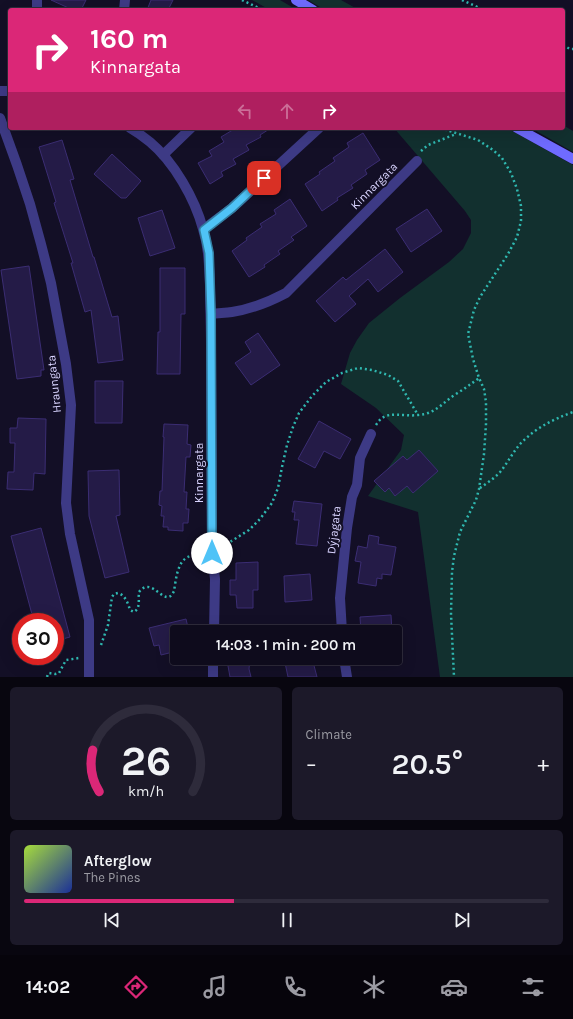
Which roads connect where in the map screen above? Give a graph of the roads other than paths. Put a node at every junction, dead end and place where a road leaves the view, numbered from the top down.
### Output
1 (296, 0) edge
2 (310, 8) edge
3 (0, 118) edge
4 (133, 130) edge
5 (189, 130) edge
6 (317, 130) edge
7 (521, 130) edge
8 (163, 156) junction
9 (573, 159) edge
10 (418, 161) road end
11 (204, 230) junction
12 (211, 314) junction
13 (372, 434) road end
14 (214, 625) edge
15 (342, 625) edge
16 (213, 665) edge
17 (345, 665) edge
18 (89, 677) edge
19 (213, 677) edge
20 (347, 677) edge

1 - 2 main road
3 - 18 street, Hraungata
4 - 8 street, Kinnargata
5 - 8 street
6 - 11 street
7 - 9 main road
8 - 11 street, Kinnargata
10 - 12 street, Kinnargata
11 - 12 street, Kinnargata
12 - 14 street, Kinnargata
13 - 15 street, Dýjagata
16 - 19 street
17 - 20 street

